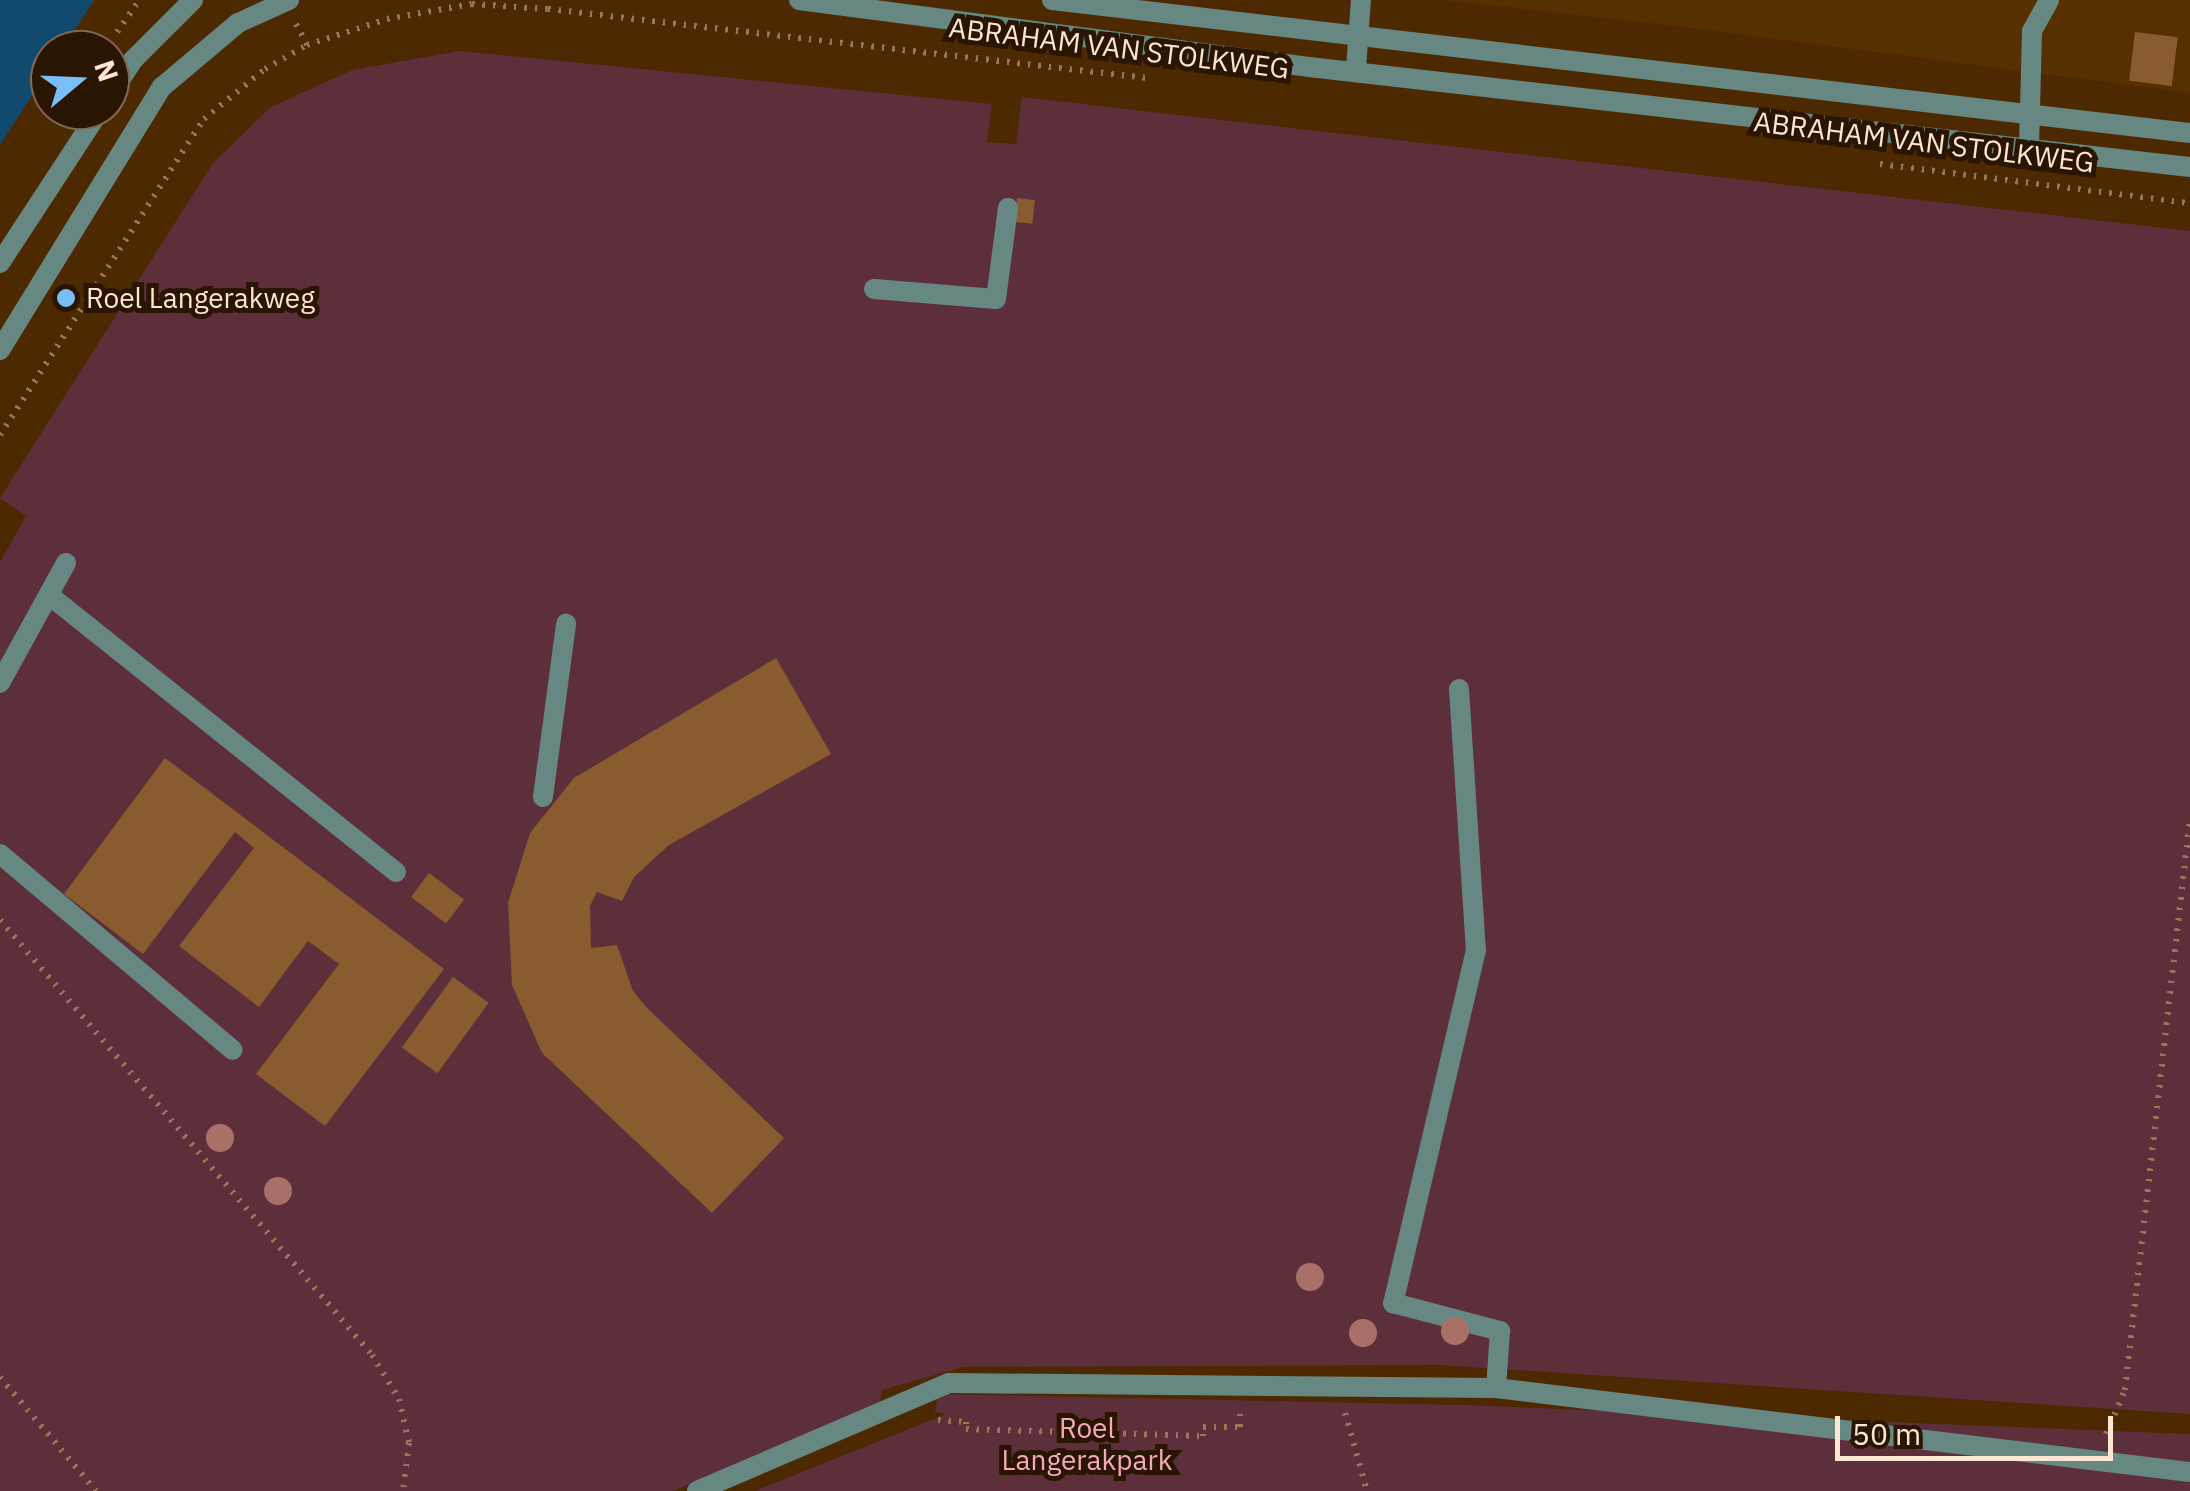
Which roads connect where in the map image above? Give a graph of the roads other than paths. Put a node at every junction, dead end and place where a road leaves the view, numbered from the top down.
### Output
1 (192, 0) edge
2 (289, 0) edge
3 (798, 0) edge
4 (1052, 0) edge
5 (1360, 0) edge
6 (2049, 0) edge
7 (1357, 35) junction
8 (130, 65) edge
9 (1356, 69) junction
10 (2031, 114) junction
11 (87, 130) edge
12 (2190, 132) edge
13 (2029, 147) junction
14 (2190, 167) edge
15 (1008, 208) dead end
16 (0, 263) edge
17 (874, 289) dead end
18 (0, 350) edge
19 (66, 563) dead end
20 (44, 603) junction
21 (566, 624) dead end
22 (0, 682) edge
23 (1458, 689) dead end
24 (542, 797) dead end
25 (0, 854) edge
26 (396, 872) dead end
27 (233, 1050) dead end
28 (1496, 1388) junction
29 (2190, 1472) edge
30 (697, 1491) edge

1 - 8 street
2 - 18 street
3 - 9 street, ABRAHAM VAN STOLKWEG
4 - 7 street, ABRAHAM VAN STOLKWEG
5 - 7 street
6 - 10 street, ABRAHAM VAN STOLKWEG
7 - 9 street
7 - 10 street, ABRAHAM VAN STOLKWEG
9 - 13 street, ABRAHAM VAN STOLKWEG
10 - 12 street, ABRAHAM VAN STOLKWEG
10 - 13 street, ABRAHAM VAN STOLKWEG
11 - 16 street
13 - 14 street, ABRAHAM VAN STOLKWEG
15 - 17 street
19 - 20 street
20 - 22 street
20 - 26 street
21 - 24 street
23 - 28 street
25 - 27 street
28 - 29 street
28 - 30 street

